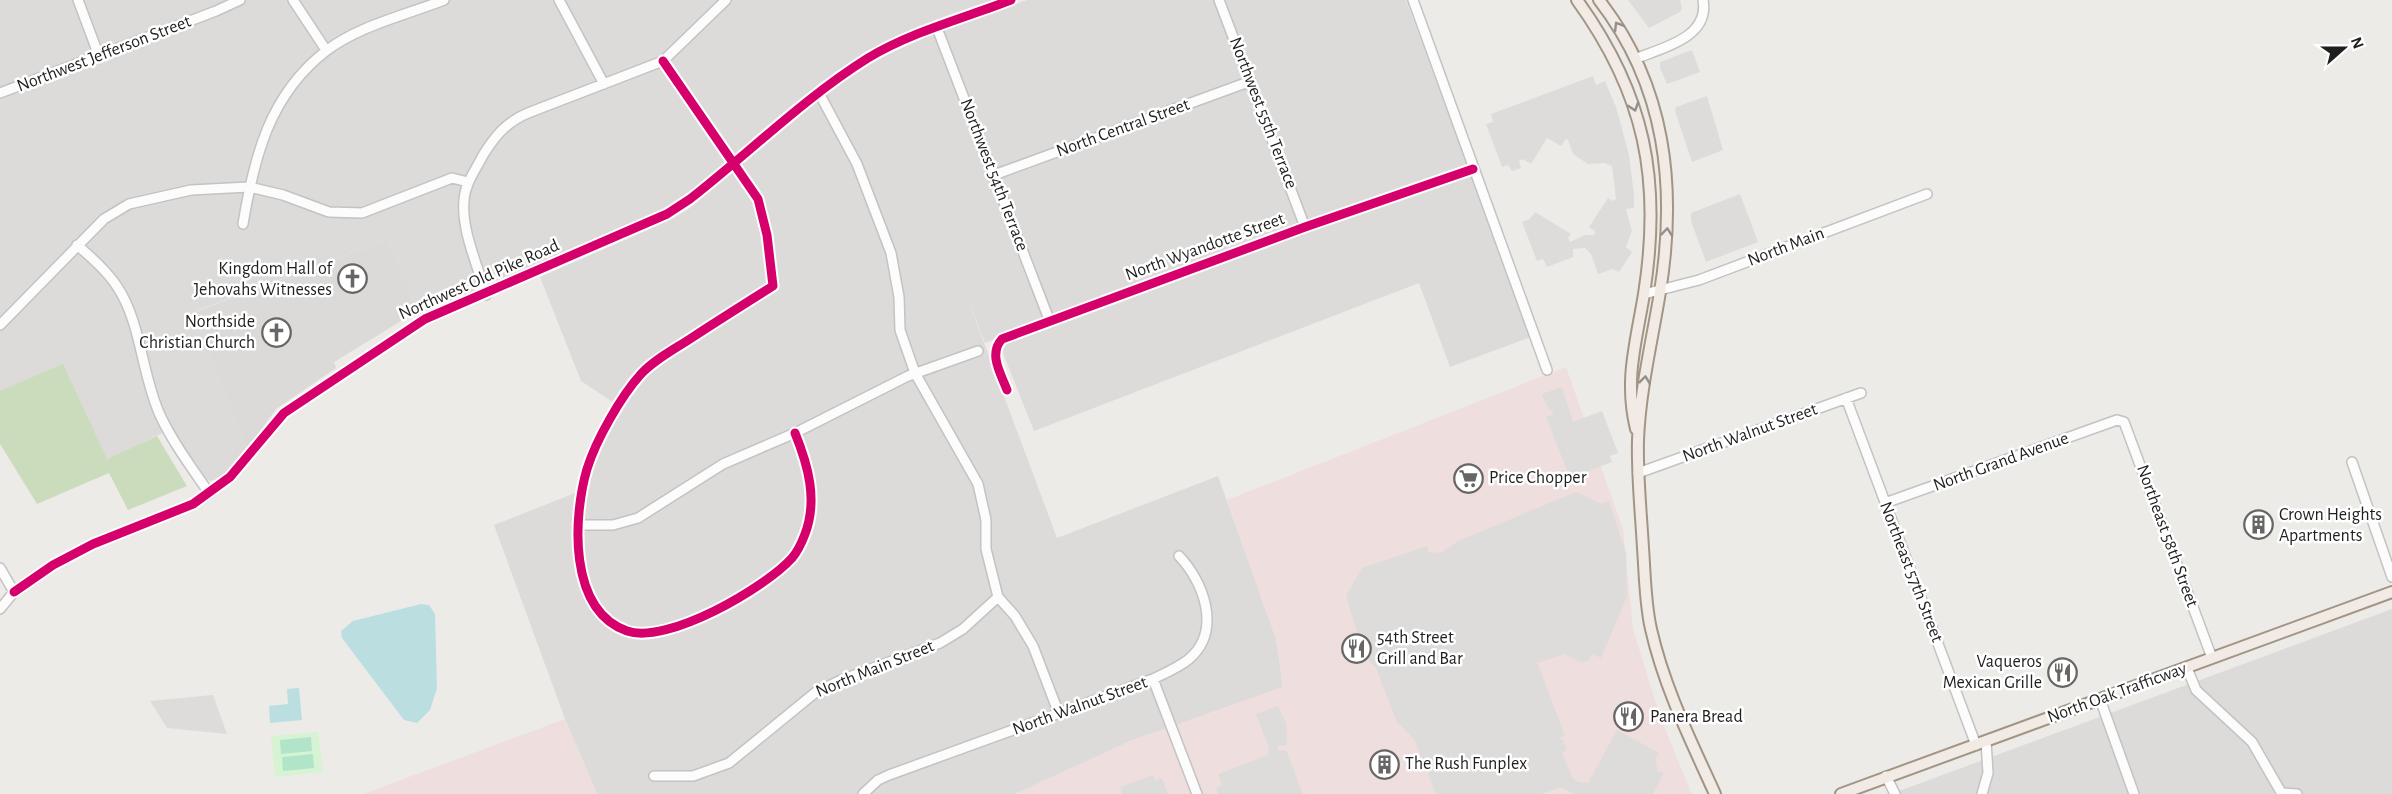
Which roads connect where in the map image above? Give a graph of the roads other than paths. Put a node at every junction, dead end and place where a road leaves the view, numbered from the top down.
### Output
1 (78, 0) edge
2 (240, 0) edge
3 (293, 0) edge
4 (444, 0) edge
5 (559, 0) edge
6 (726, 0) edge
7 (1011, 0) edge
8 (1219, 0) edge
9 (1413, 0) edge
10 (1577, 0) edge
11 (1599, 0) edge
12 (1702, 0) edge
13 (937, 28) junction
14 (326, 50) junction
15 (99, 56) junction
16 (1637, 58) junction
17 (663, 61) junction
18 (1251, 81) junction
19 (604, 84) junction
20 (0, 93) edge
21 (819, 93) junction
22 (735, 164) junction
23 (1473, 169) junction
24 (994, 176) junction
25 (468, 182) junction
26 (249, 187) junction
27 (1927, 194) dead end
28 (243, 224) dead end
29 (1305, 227) junction
30 (77, 245) junction
31 (1661, 290) junction
32 (1644, 294) junction
33 (486, 295) junction
34 (1050, 322) junction
35 (0, 325) edge
36 (978, 351) dead end
37 (1547, 370) dead end
38 (915, 373) junction
39 (1007, 390) dead end
40 (1861, 393) dead end
41 (1846, 398) junction
42 (2117, 420) joint
43 (795, 433) junction
44 (1638, 438) junction
45 (2352, 462) dead end
46 (1638, 473) junction
47 (209, 493) junction
48 (1885, 503) junction
49 (578, 525) junction
50 (1179, 556) dead end
51 (0, 568) edge
52 (2392, 577) edge
53 (14, 592) junction
54 (2392, 592) edge
55 (998, 597) junction
56 (0, 609) edge
57 (2212, 658) junction
58 (2187, 668) junction
59 (1152, 679) junction
60 (2100, 699) junction
61 (1059, 714) junction
62 (1981, 743) junction
63 (654, 776) dead end
64 (1886, 776) junction
65 (2282, 793) edge
66 (863, 794) edge
67 (1197, 794) edge
68 (1714, 794) edge
69 (1841, 794) edge
70 (1895, 794) edge
71 (1982, 794) edge
72 (2134, 794) edge
73 (2296, 794) edge

1 - 15 street
2 - 15 street, Northwest Jefferson Street
3 - 14 street
4 - 14 street
5 - 19 street
6 - 17 street
7 - 13 street, Northwest Old Pike Road
8 - 18 street, Northwest 55th Terrace
9 - 23 street
10 -> 32 main road
16 -> 11 main road
12 - 16 street
13 - 21 street, Northwest Old Pike Road
13 - 24 street, Northwest 54th Terrace
14 - 26 street
15 - 20 street, Northwest Jefferson Street
31 -> 16 main road
17 - 19 street
17 - 22 street
18 - 24 street, North Central Street
18 - 29 street, Northwest 55th Terrace
19 - 25 street
21 - 22 street, Northwest Old Pike Road
21 - 38 street
22 - 33 street, Northwest Old Pike Road
22 - 49 street
23 - 29 street, North Wyandotte Street
23 - 37 street
24 - 34 street, Northwest 54th Terrace
25 - 26 street
25 - 33 street
26 - 28 street
26 - 30 street
27 - 31 street, North Main
29 - 34 street, North Wyandotte Street
30 - 35 street
30 - 47 street
31 - 32 street, North Main
44 -> 31 main road
32 - 44 main road
33 - 47 street, Northwest Old Pike Road
34 - 39 street, North Wyandotte Street
36 - 38 street
38 - 43 street
38 - 55 street
40 - 41 street, North Walnut Street
41 - 46 street, North Walnut Street
41 - 48 street, Northeast 57th Street
42 - 48 street, North Grand Avenue
42 - 57 street, Northeast 58th Street
43 - 49 street
43 - 49 street
44 - 46 main road
45 - 52 street
46 - 68 main road
47 - 53 street, Northwest Old Pike Road
48 - 62 street, Northeast 57th Street
50 - 59 street, North Walnut Street
51 - 53 street
53 - 56 street, Northwest Old Pike Road
54 - 57 main road, North Oak Trafficway
55 - 61 street
55 - 63 street, North Main Street
57 - 58 main road, North Oak Trafficway
58 - 60 main road, North Oak Trafficway
58 - 65 street
59 - 61 street, North Walnut Street
59 - 67 street
60 - 62 main road, North Oak Trafficway
60 - 72 street
61 - 66 street, North Walnut Street
62 - 64 main road, North Oak Trafficway
62 - 71 street, Northeast 57th Street
64 - 69 main road, North Oak Trafficway
64 - 70 street
65 - 73 street

